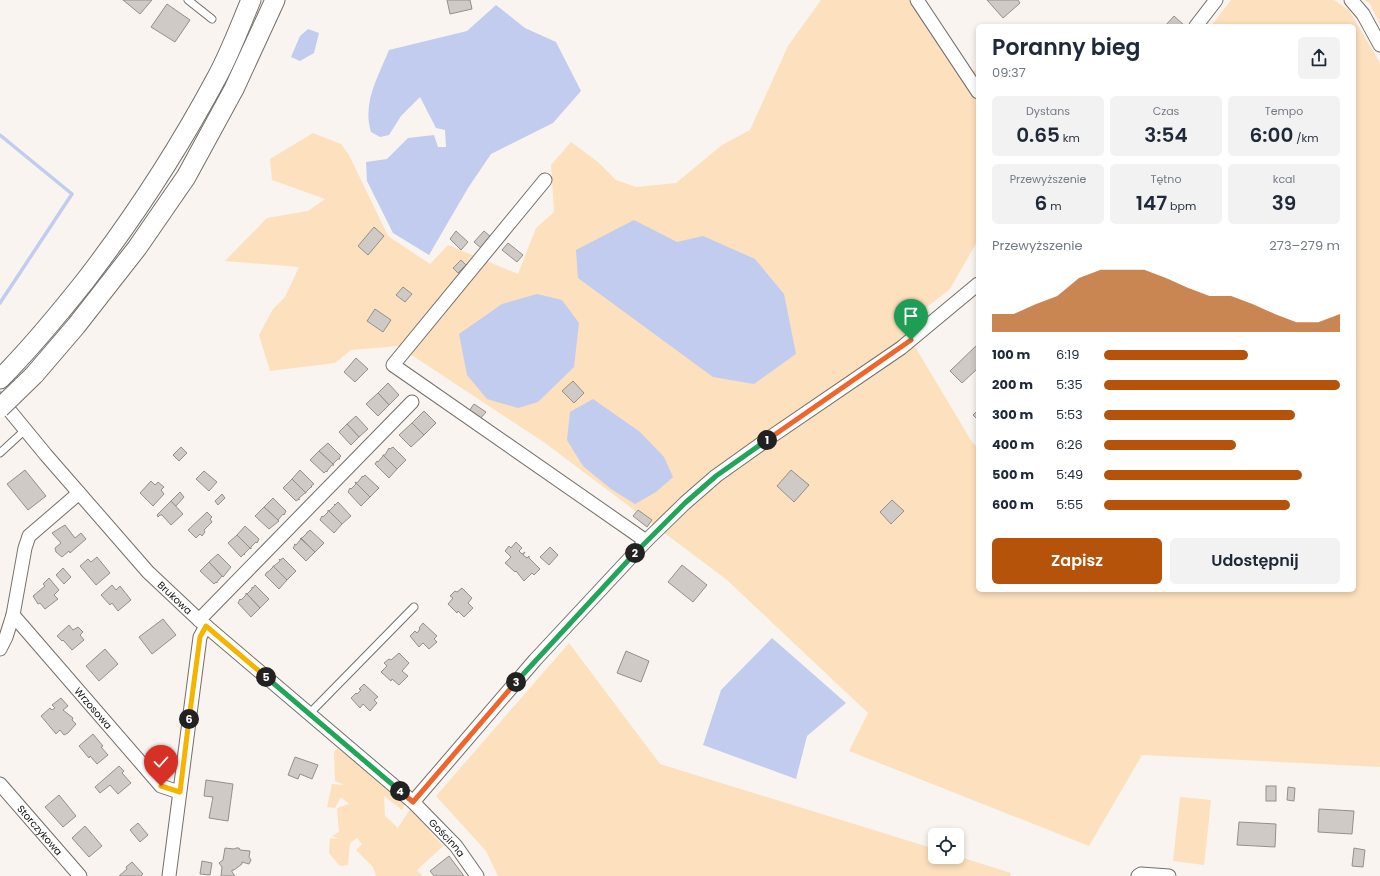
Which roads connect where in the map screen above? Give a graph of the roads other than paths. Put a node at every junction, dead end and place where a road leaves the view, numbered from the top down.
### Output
1 (188, 0) edge
2 (251, 0) edge
3 (275, 0) edge
4 (917, 0) edge
5 (1216, 0) edge
6 (1351, 0) edge
7 (212, 19) dead end
8 (1198, 24) edge
9 (1380, 45) edge
10 (976, 89) edge
11 (545, 180) dead end
12 (976, 286) edge
13 (0, 379) edge
14 (0, 400) edge
15 (412, 402) dead end
16 (0, 408) edge
17 (25, 430) junction
18 (0, 454) edge
19 (79, 493) junction
20 (646, 541) junction
21 (414, 607) dead end
22 (13, 615) junction
23 (203, 623) junction
24 (0, 649) edge
25 (309, 714) junction
26 (0, 784) edge
27 (180, 792) junction
28 (413, 802) junction
29 (80, 876) edge
30 (168, 876) edge
31 (477, 876) edge
32 (1138, 876) edge
33 (1169, 876) edge

1 - 7 lane
2 - 13 main road
3 - 16 main road, bridge
4 - 10 street
5 - 8 street
6 - 9 street
11 - 20 street
12 - 20 street
14 - 17 street, Brukowa
15 - 23 street
17 - 18 lane
17 - 19 street, Brukowa
19 - 22 street
19 - 23 street, Brukowa
20 - 28 street
21 - 25 lane
22 - 24 street
22 - 27 street, Wrzosowa
23 - 25 street, Brukowa
23 - 27 street
25 - 28 street, Brukowa
26 - 29 street, Storczykowa
27 - 30 street
28 - 31 street, Gościnna
32 - 33 street

